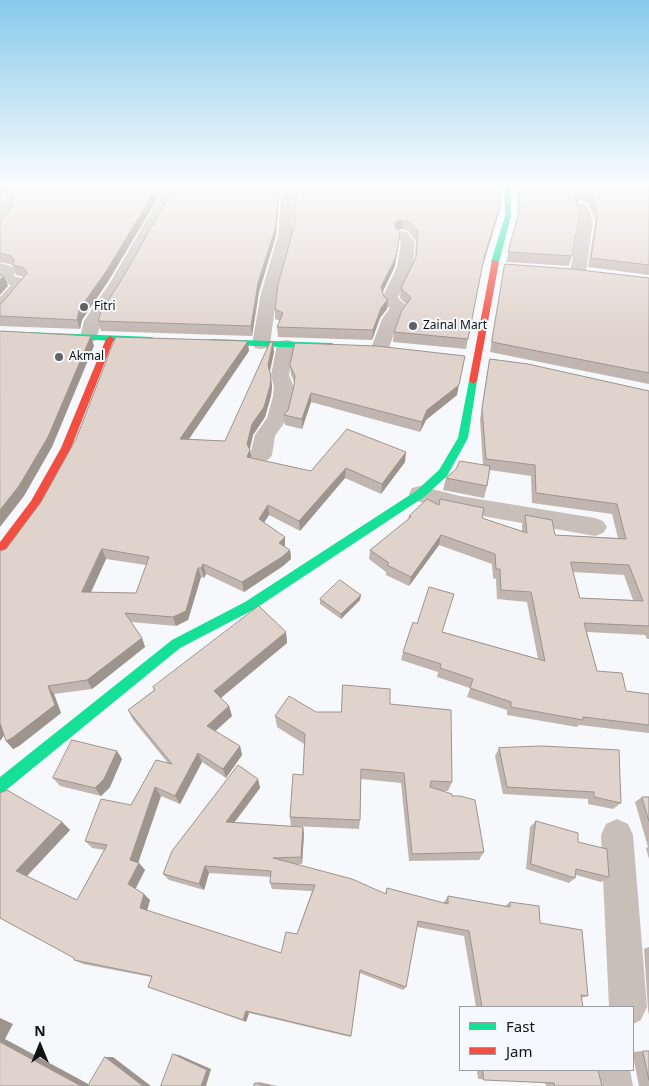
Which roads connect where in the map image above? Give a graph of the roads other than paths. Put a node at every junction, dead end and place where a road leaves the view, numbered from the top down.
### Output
1 (144, 237) edge
2 (285, 237) edge
3 (403, 237) edge
4 (502, 237) edge
5 (584, 237) edge
6 (0, 268) edge
7 (493, 268) junction
8 (512, 269) edge
9 (559, 271) edge
10 (578, 272) junction
11 (597, 274) edge
12 (0, 307) edge
13 (0, 333) edge
14 (89, 337) junction
15 (110, 339) junction
16 (167, 341) edge
17 (195, 342) edge
18 (261, 344) junction
19 (286, 345) junction
20 (340, 347) edge
21 (379, 348) edge
22 (471, 359) junction
23 (492, 362) edge
24 (261, 455) dead end
25 (420, 494) junction
26 (595, 527) dead end
27 (0, 550) edge
28 (0, 786) edge
29 (617, 835) dead end
30 (628, 1006) edge
31 (610, 1071) edge
32 (612, 1086) edge

1 - 14 street
2 - 18 street
3 - 21 street
4 - 7 street
5 - 10 street
6 - 12 street
7 - 8 street
7 - 22 street
9 - 10 street
10 - 11 street
13 - 14 street
14 - 15 street
15 - 16 street
15 - 27 street
17 - 18 street
18 - 19 street
19 - 20 street
19 - 24 street
22 - 23 street
22 - 25 street
25 - 26 street
25 - 28 street
29 - 30 street
31 - 32 street

